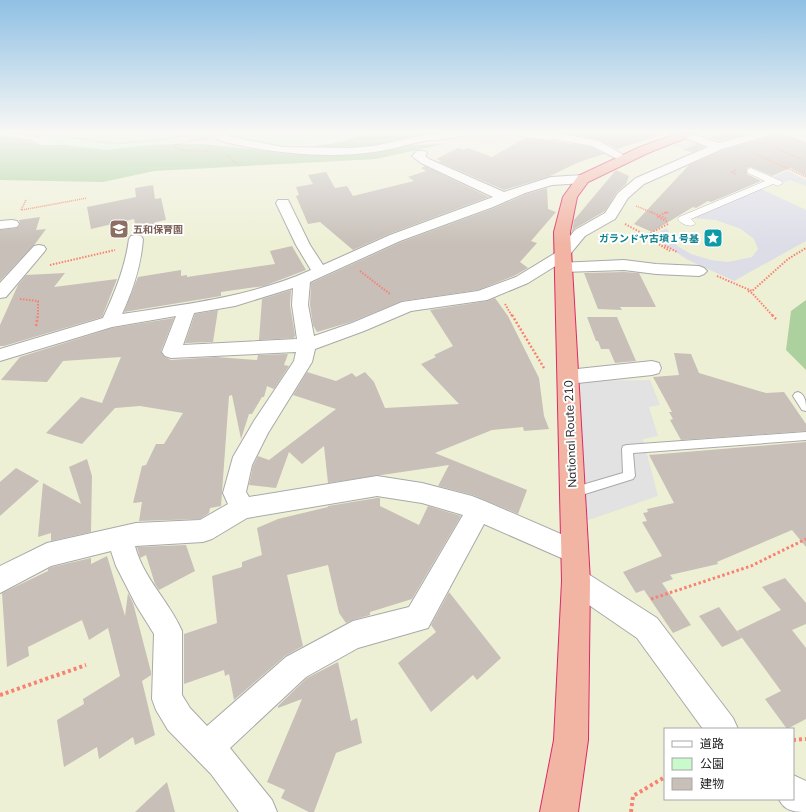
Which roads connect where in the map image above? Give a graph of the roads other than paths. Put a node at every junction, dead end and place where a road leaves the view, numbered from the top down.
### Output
1 (445, 170) edge
2 (600, 170) edge
3 (666, 170) edge
4 (751, 171) dead end
5 (583, 178) junction
6 (504, 197) junction
7 (282, 203) dead end
8 (690, 223) dead end
9 (136, 243) road end
10 (39, 248) dead end
11 (563, 261) junction
12 (320, 272) junction
13 (705, 272) road end
14 (302, 280) junction
15 (0, 293) edge
16 (187, 310) junction
17 (110, 322) junction
18 (307, 345) junction
19 (0, 355) edge
20 (652, 368) dead end
21 (568, 377) junction
22 (798, 396) dead end
23 (806, 407) edge
24 (806, 436) edge
25 (572, 493) junction
26 (243, 508) junction
27 (480, 510) junction
28 (120, 537) junction
29 (575, 552) junction
30 (0, 580) edge
31 (576, 581) junction
32 (721, 728) edge
33 (206, 748) junction
34 (794, 793) edge
35 (806, 801) edge
36 (260, 812) edge
37 (558, 812) edge

1 - 6 street
2 - 5 highway
3 - 11 street
4 - 8 street
5 - 6 street
5 - 11 highway, National Route 210
6 - 12 street
7 - 12 street
9 - 17 street
10 - 15 street
11 - 13 street
11 - 18 street
11 - 21 highway, National Route 210
12 - 14 street
14 - 16 street
14 - 18 street
16 - 17 street
16 - 18 street
17 - 19 street
18 - 26 street
20 - 21 street
21 - 25 highway, National Route 210
22 - 23 lane
24 - 25 lane
25 - 29 highway, National Route 210
26 - 27 street
26 - 28 street
27 - 29 street
27 - 33 street
28 - 30 street
28 - 33 street
29 - 31 highway, National Route 210
31 - 32 street
31 - 37 highway, National Route 210
33 - 36 street
34 - 35 street

